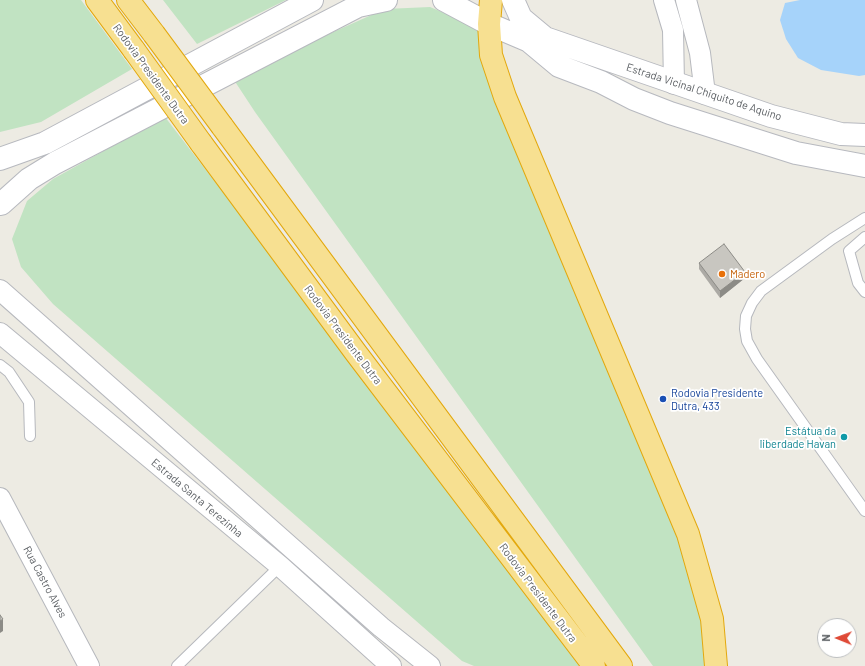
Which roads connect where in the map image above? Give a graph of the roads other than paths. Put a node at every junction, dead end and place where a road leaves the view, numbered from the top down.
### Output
1 (97, 0) edge
2 (128, 0) edge
3 (312, 0) edge
4 (386, 0) edge
5 (444, 0) edge
6 (491, 0) edge
7 (513, 0) edge
8 (664, 0) edge
9 (686, 0) edge
10 (489, 24) junction
11 (674, 84) junction
12 (705, 94) junction
13 (865, 135) edge
14 (0, 159) edge
15 (865, 166) edge
16 (0, 204) edge
17 (865, 218) edge
18 (865, 237) edge
19 (0, 290) edge
20 (865, 292) edge
21 (0, 333) edge
22 (0, 365) edge
23 (30, 436) dead end
24 (0, 498) edge
25 (865, 511) edge
26 (280, 566) junction
27 (83, 664) edge
28 (177, 666) edge
29 (391, 666) edge
30 (430, 666) edge
31 (594, 666) edge
32 (621, 666) edge
33 (716, 666) edge

1 - 31 highway, Rodovia Presidente Dutra, bridge
2 - 32 highway, Rodovia Presidente Dutra, bridge
3 - 14 street
4 - 16 street
5 - 10 street
6 - 10 highway
7 - 11 street, Estrada Vicinal Chiquito de Aquino
8 - 11 street
9 - 12 street
10 - 15 street
10 - 33 highway
11 - 12 street, Estrada Vicinal Chiquito de Aquino
12 - 13 street, Estrada Vicinal Chiquito de Aquino
17 - 25 lane
18 - 20 lane
19 - 30 street
21 - 26 street, Estrada Santa Terezinha
22 - 23 lane
24 - 27 street, Rua Castro Alves
26 - 28 lane
26 - 29 street, Estrada Santa Terezinha

